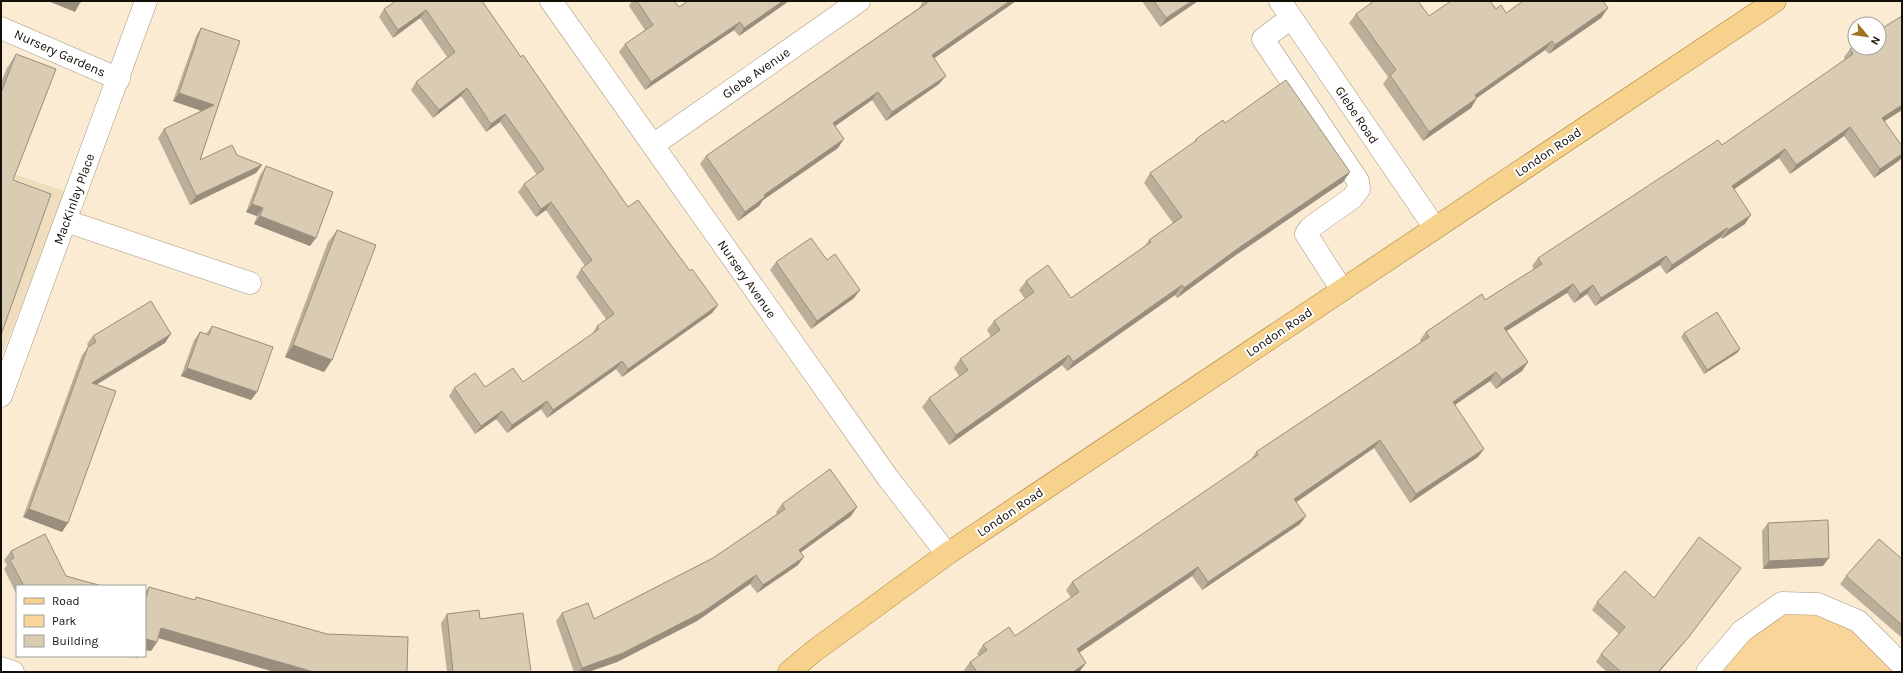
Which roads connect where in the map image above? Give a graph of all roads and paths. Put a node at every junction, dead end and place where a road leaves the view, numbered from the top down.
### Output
1 (146, 1) edge
2 (552, 1) edge
3 (859, 1) edge
4 (1775, 1) edge
5 (1286, 9) edge
6 (1, 28) edge
7 (119, 79) junction
8 (653, 145) junction
9 (66, 220) junction
10 (1435, 228) junction
11 (250, 283) dead end
12 (1342, 290) junction
13 (1, 396) edge
14 (947, 554) junction
15 (1902, 665) edge
16 (1, 668) edge
17 (13, 672) edge
18 (789, 672) edge
19 (1708, 672) edge

1 - 7 street, MacKinlay Place
2 - 8 street, Nursery Avenue
3 - 8 street, Glebe Avenue
4 - 10 main road, London Road
5 - 10 street, Glebe Road
5 - 12 street
6 - 7 street, Nursery Gardens
7 - 9 street, MacKinlay Place
8 - 14 street, Nursery Avenue
9 - 11 street
9 - 13 street, MacKinlay Place
10 - 12 main road, London Road
12 - 14 main road, London Road
14 - 18 main road, London Road
15 - 19 street
16 - 17 street

